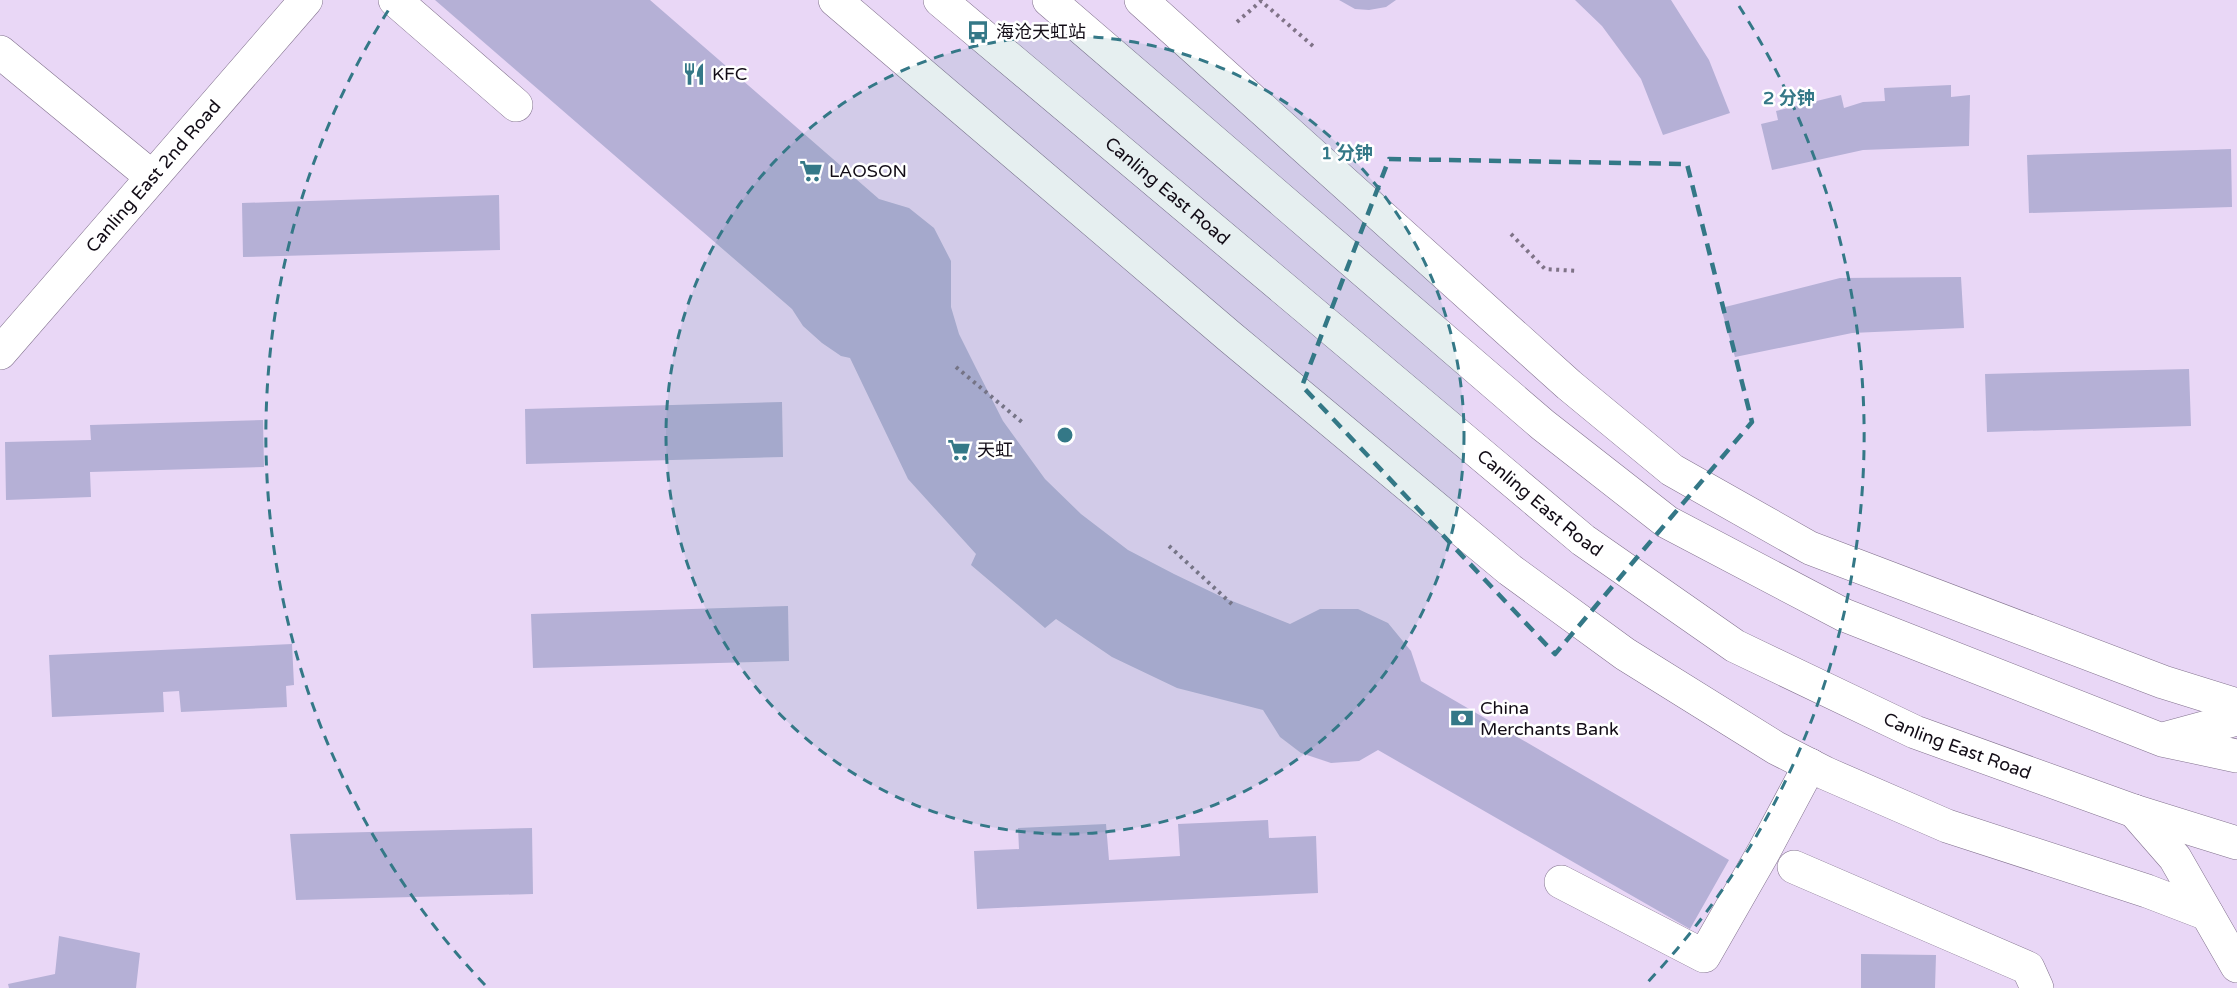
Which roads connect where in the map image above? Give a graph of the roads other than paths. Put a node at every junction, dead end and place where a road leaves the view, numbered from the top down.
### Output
1 (306, 0) edge
2 (395, 0) edge
3 (835, 0) edge
4 (940, 0) edge
5 (1048, 0) edge
6 (1141, 0) edge
7 (0, 52) edge
8 (516, 105) dead end
9 (152, 177) junction
10 (0, 353) edge
11 (2237, 705) edge
12 (2237, 719) edge
13 (2162, 740) junction
14 (2237, 756) edge
15 (1810, 765) junction
16 (2134, 812) junction
17 (2237, 843) edge
18 (1794, 867) dead end
19 (1561, 882) dead end
20 (2207, 914) junction
21 (2237, 966) edge
22 (2037, 988) edge

1 - 9 street, Canling East 2nd Road
2 - 8 street
3 - 15 street
4 - 16 street, Canling East Road
5 - 13 street
6 - 11 street
7 - 9 street
9 - 10 street, Canling East 2nd Road
12 - 13 street
13 - 14 street
15 - 19 street
15 - 20 street
16 - 17 street, Canling East Road
16 - 20 street
18 - 22 street
20 - 21 street

